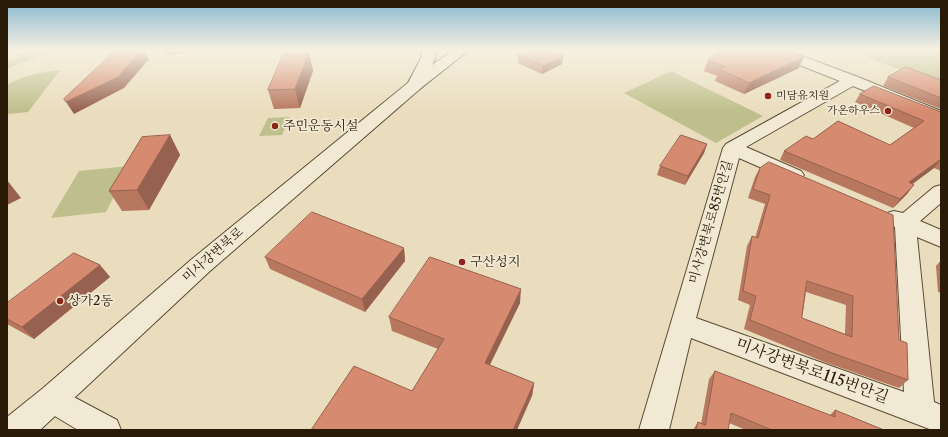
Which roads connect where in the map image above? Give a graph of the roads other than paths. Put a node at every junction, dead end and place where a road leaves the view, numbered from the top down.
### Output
1 (423, 70) edge
2 (434, 70) edge
3 (828, 70) edge
4 (853, 80) junction
5 (415, 85) junction
6 (941, 117) edge
7 (732, 148) junction
8 (811, 182) edge
9 (941, 192) edge
10 (876, 210) edge
11 (905, 223) junction
12 (941, 238) edge
13 (682, 324) junction
14 (53, 398) junction
15 (931, 415) edge
16 (16, 430) edge
17 (106, 430) edge
18 (654, 430) edge

1 - 5 street
2 - 5 street, 미사강변북로
3 - 4 street
4 - 6 street
4 - 7 street, 미사강변북로85번안길
5 - 14 street, 미사강변북로
7 - 8 street
7 - 13 street, 미사강변북로85번안길
9 - 11 street
10 - 11 street
11 - 12 street
11 - 15 street
13 - 15 street, 미사강변북로115번안길
13 - 18 street, 미사강변북로85번안길
14 - 16 street, 미사강변북로
14 - 17 street

